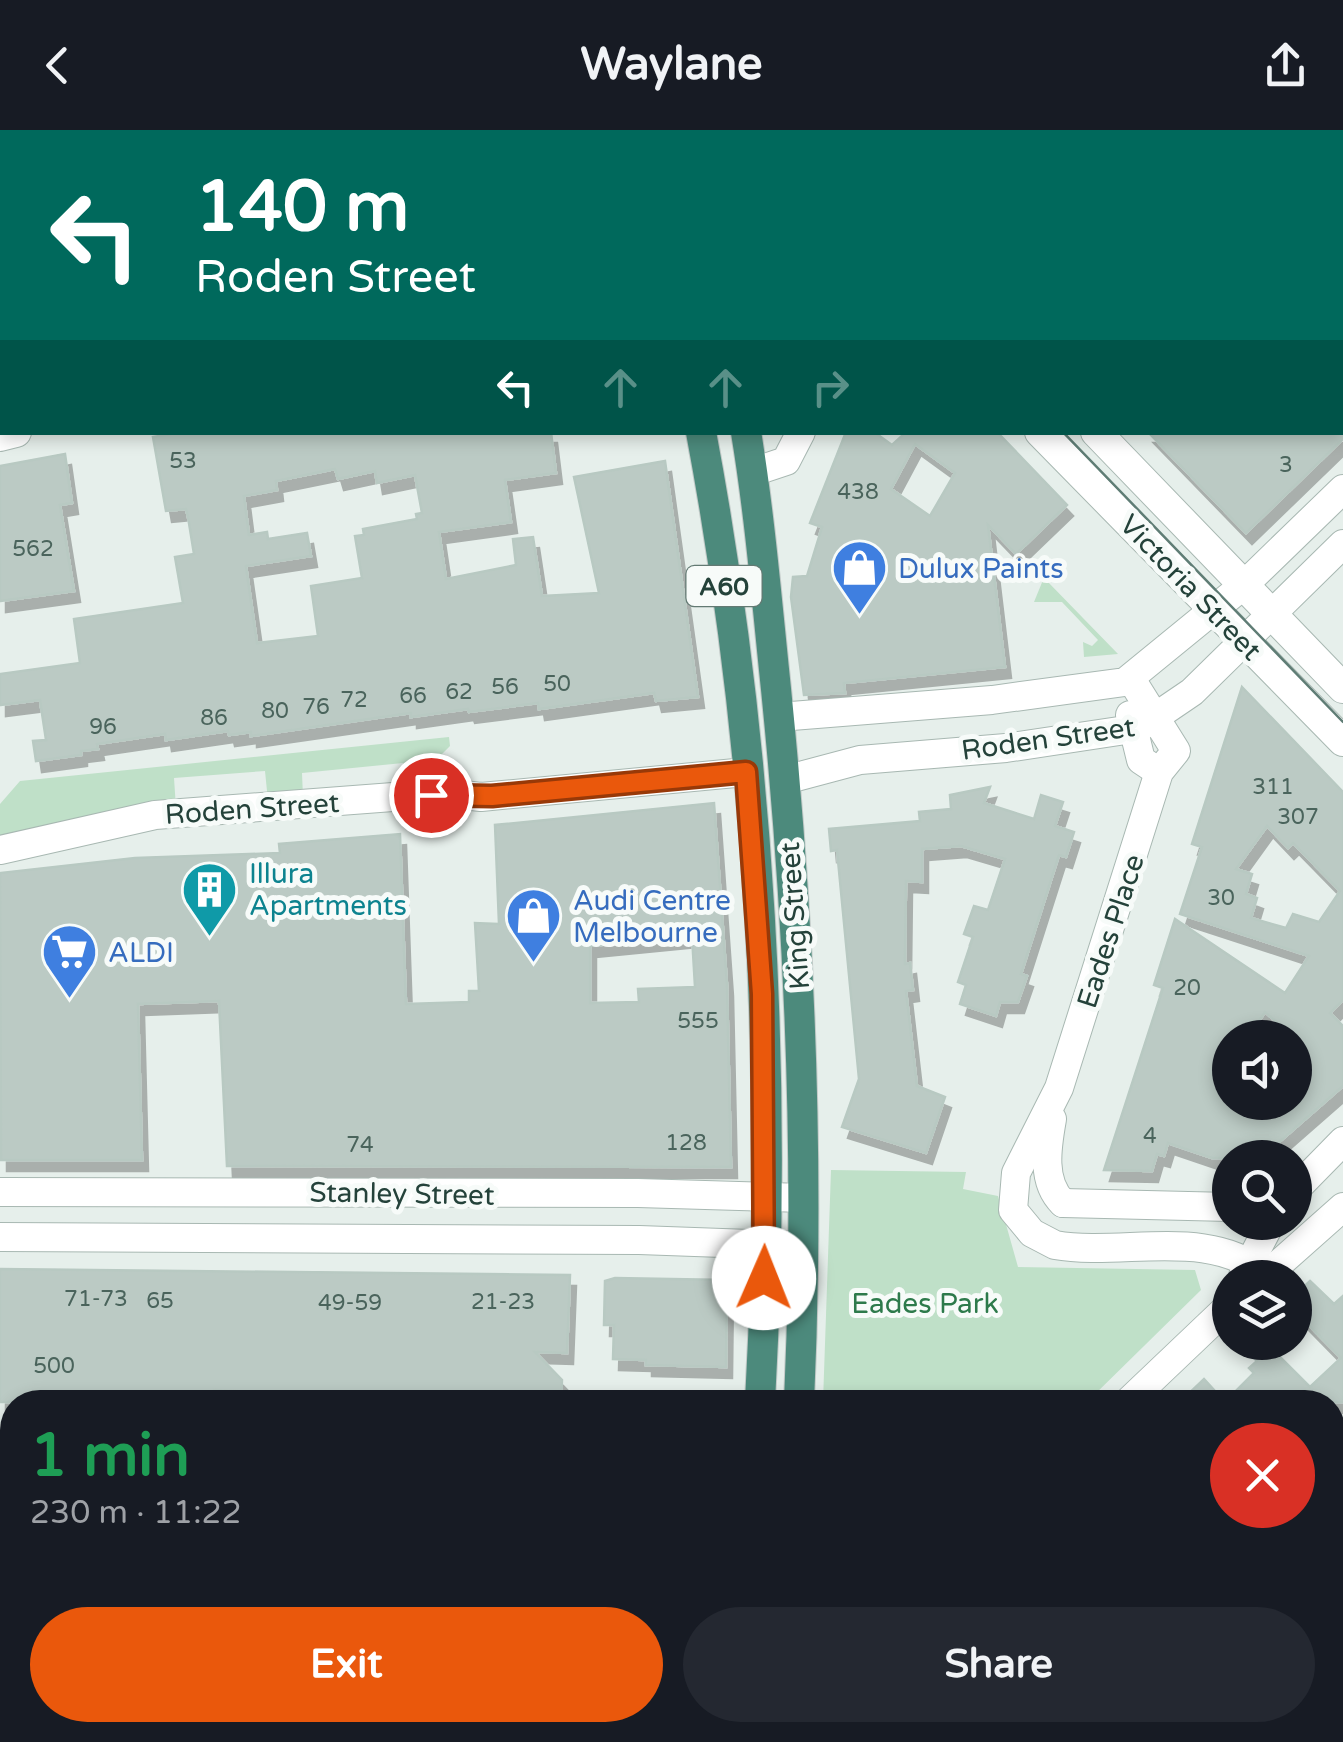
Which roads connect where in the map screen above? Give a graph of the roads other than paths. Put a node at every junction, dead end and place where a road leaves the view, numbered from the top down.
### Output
1 (702, 435) edge
2 (746, 435) edge
3 (799, 435) edge
4 (1043, 435) edge
5 (1099, 435) edge
6 (752, 472) junction
7 (1343, 490) edge
8 (1343, 544) edge
9 (1244, 584) junction
10 (1214, 608) junction
11 (1274, 615) junction
12 (1246, 643) junction
13 (1128, 681) junction
14 (1343, 688) edge
15 (854, 712) junction
16 (779, 717) junction
17 (1158, 718) junction
18 (1132, 730) junction
19 (1343, 740) edge
20 (860, 760) junction
21 (746, 772) junction
22 (1159, 772) junction
23 (785, 780) junction
24 (0, 850) edge
25 (1059, 1088) junction
26 (1343, 1141) edge
27 (1312, 1173) edge
28 (0, 1192) edge
29 (765, 1197) junction
30 (804, 1198) junction
31 (1063, 1203) junction
32 (1212, 1206) edge
33 (1343, 1207) edge
34 (1212, 1235) edge
35 (0, 1237) edge
36 (1038, 1237) junction
37 (1287, 1240) edge
38 (765, 1245) junction
39 (804, 1246) junction
40 (1297, 1249) junction
41 (1208, 1250) junction
42 (1228, 1260) edge
43 (1278, 1260) edge
44 (1212, 1321) edge
45 (760, 1390) edge
46 (799, 1390) edge
47 (1140, 1390) edge

1 - 21 highway, King Street / A60
2 - 6 highway, King Street / A60
3 - 6 street
4 - 10 street, Victoria Street
5 - 9 street, Victoria Street
6 - 16 highway, King Street / A60
7 - 9 street, Roden Street
8 - 11 street, Roden Street
9 - 10 street, Roden Street
9 - 11 street, Victoria Street
10 - 12 street, Victoria Street
10 - 13 street, Roden Street
11 - 12 street, Roden Street
11 - 14 street, Victoria Street
12 - 17 street, Roden Street
12 - 19 street, Victoria Street
13 - 15 street, Roden Street
13 - 17 street, Eades Place
13 - 18 street
15 - 16 street, Roden Street
15 - 20 street
16 - 21 highway
16 - 23 highway, King Street / A60
17 - 18 street, Roden Street
17 - 22 street, Eades Place
18 - 20 street, Roden Street
18 - 22 street
20 - 23 street, Roden Street
21 - 24 street, Roden Street
21 - 29 highway, King Street / A60
22 - 25 street, Eades Place
23 - 30 highway, King Street / A60
25 - 31 street, Eades Place
25 - 36 street, Eades Place
26 - 27 street
28 - 29 street, Stanley Street
29 - 30 street, Stanley Street
29 - 38 highway, King Street / A60
30 - 39 highway, King Street / A60
31 - 32 street
31 - 36 street
33 - 40 street
34 - 41 street
35 - 38 street, Stanley Street
36 - 41 street
37 - 40 street
38 - 39 street, Stanley Street
38 - 45 highway, King Street / A60
39 - 46 highway, King Street / A60
40 - 43 street
41 - 42 street
44 - 47 street

